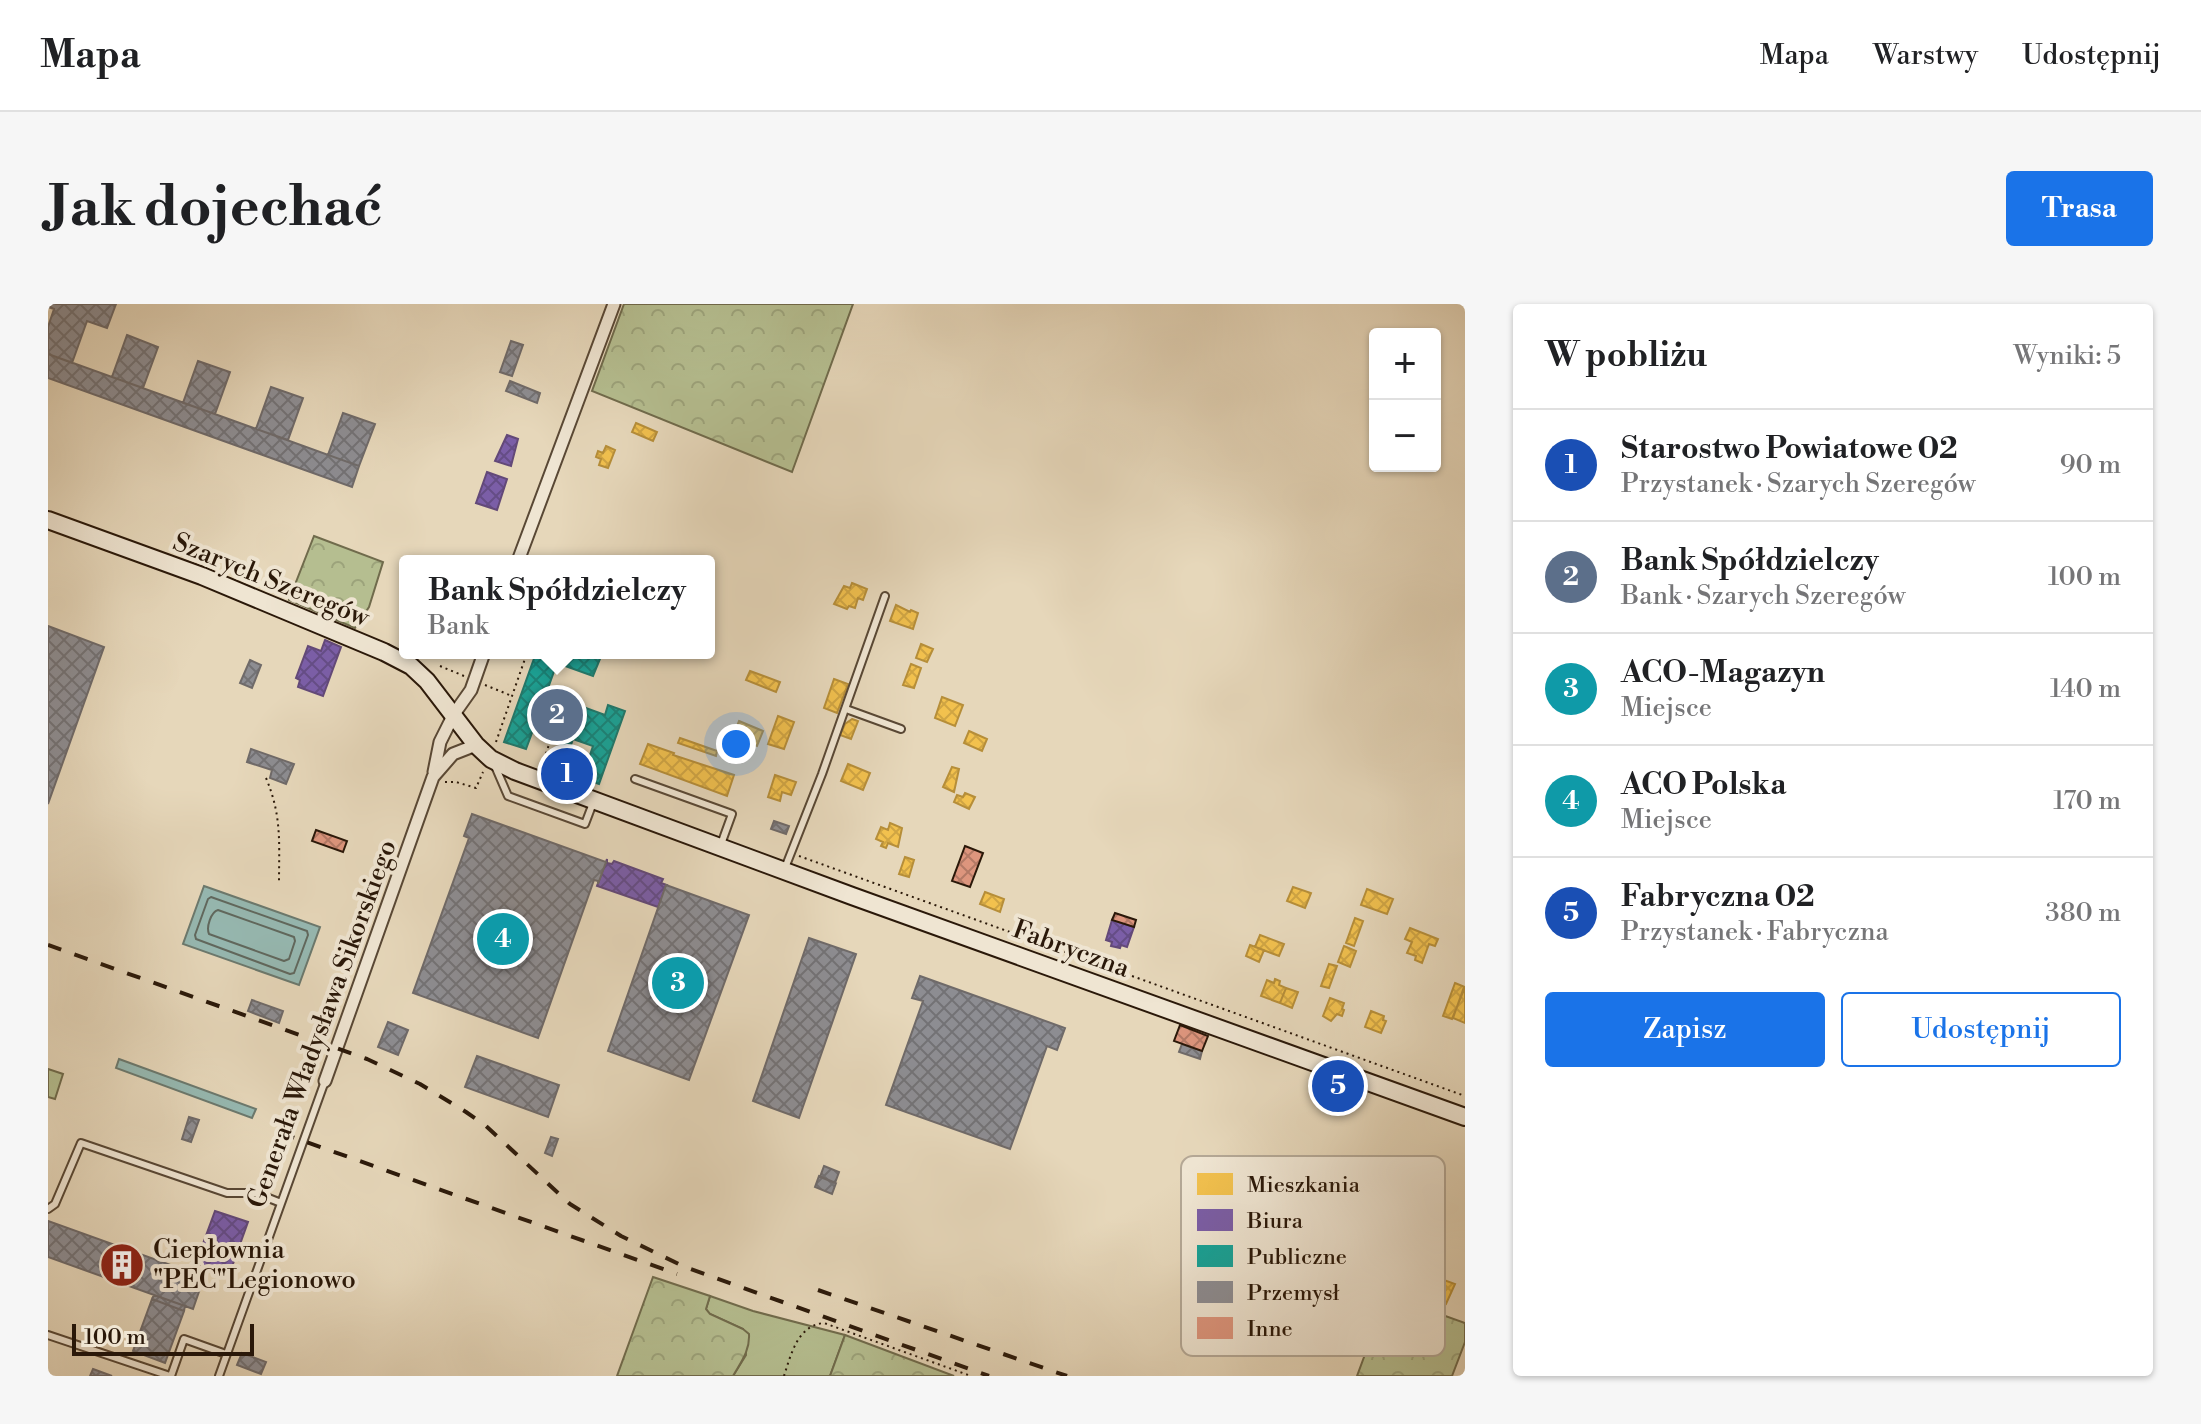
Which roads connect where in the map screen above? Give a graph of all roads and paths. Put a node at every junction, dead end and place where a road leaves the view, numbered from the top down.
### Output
1 (614, 304) edge
2 (48, 520) edge
3 (520, 555) edge
4 (885, 596) dead end
5 (482, 659) edge
6 (525, 659) edge
7 (846, 709) junction
8 (454, 714) junction
9 (556, 724) dead end
10 (901, 729) dead end
11 (440, 742) junction
12 (476, 745) junction
13 (456, 752) junction
14 (492, 758) junction
15 (547, 767) dead end
16 (266, 778) dead end
17 (635, 779) dead end
18 (437, 781) junction
19 (594, 800) junction
20 (662, 825) joint
21 (720, 847) junction
22 (791, 853) junction
23 (784, 871) junction
24 (279, 883) dead end
25 (325, 1081) joint
26 (1465, 1096) edge
27 (1465, 1117) edge
28 (281, 1203) junction
29 (48, 1209) edge
30 (48, 1335) edge
31 (226, 1354) junction
32 (170, 1376) edge
33 (219, 1376) edge
34 (784, 1376) edge
35 (971, 1376) edge

1 - 3 street
2 - 8 street, Szarych Szeregów
4 - 7 lane
5 - 8 street, Generała Władysława Sikorskiego
6 - 14 path
7 - 10 lane
7 - 22 lane
8 - 11 street, Generała Władysława Sikorskiego
8 - 12 street, Szarych Szeregów
9 - 15 path
11 - 13 lane
11 - 18 street, Generała Władysława Sikorskiego
12 - 13 street, Generała Władysława Sikorskiego
12 - 14 street, Szarych Szeregów
13 - 18 street, Generała Władysława Sikorskiego
14 - 18 path
14 - 19 street, Szarych Szeregów
14 - 19 lane
16 - 24 path
17 - 21 lane
18 - 25 street, Generała Władysława Sikorskiego
19 - 20 street, Szarych Szeregów
20 - 21 street, Fabryczna
21 - 23 street, Fabryczna
22 - 23 lane
22 - 26 path
23 - 27 street, Fabryczna
25 - 28 lane, Generała Władysława Sikorskiego
28 - 29 lane
28 - 31 lane, Generała Władysława Sikorskiego
30 - 32 lane
31 - 32 lane
31 - 33 lane, Generała Władysława Sikorskiego
34 - 35 path

